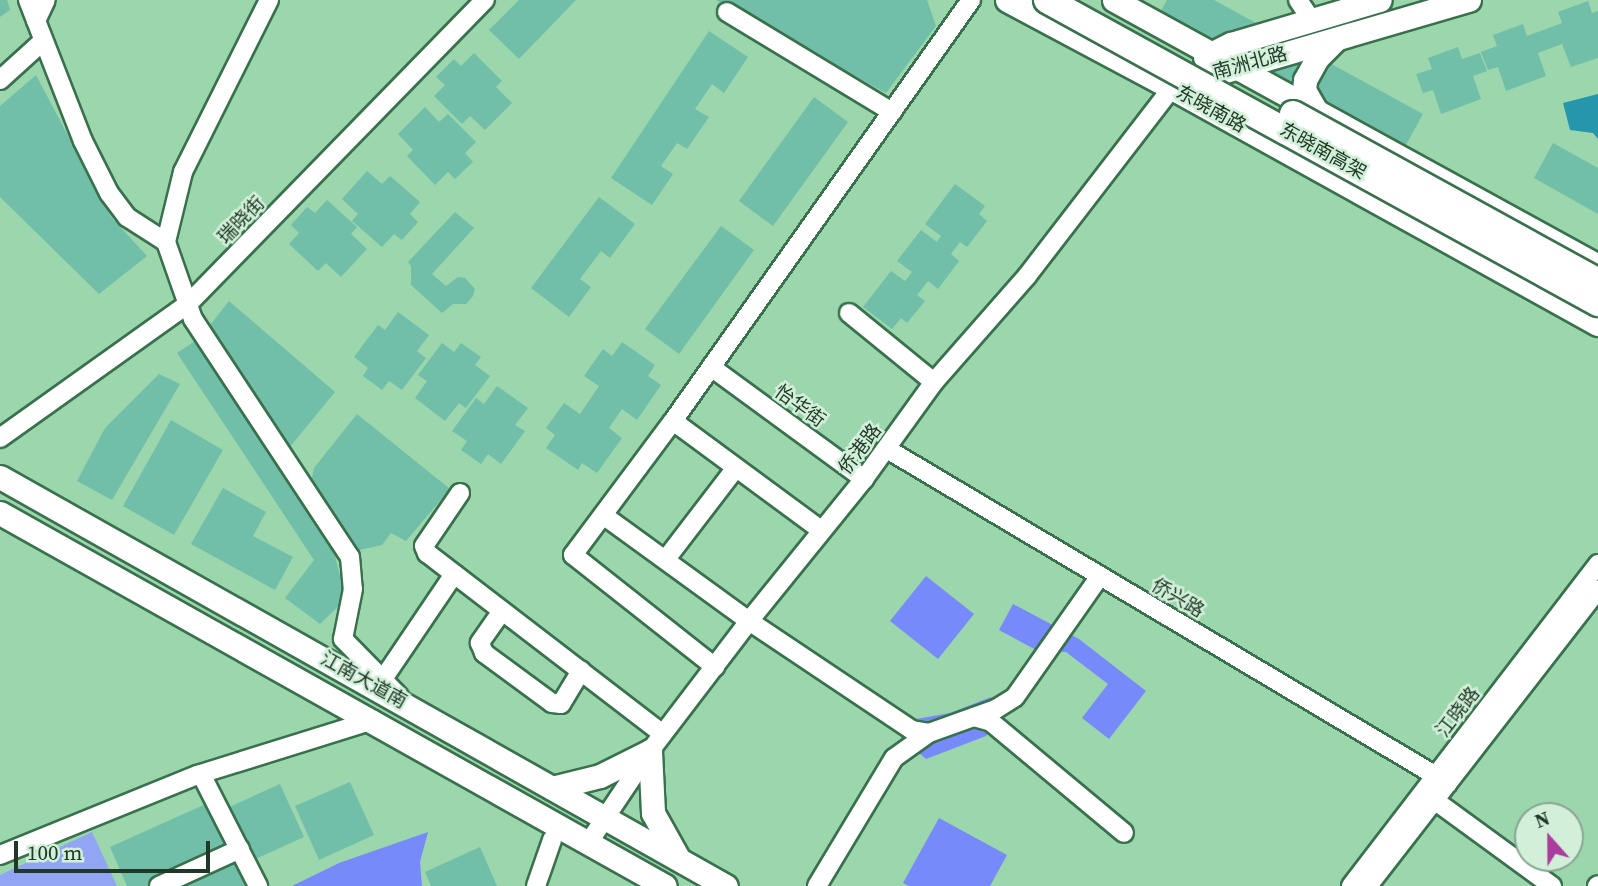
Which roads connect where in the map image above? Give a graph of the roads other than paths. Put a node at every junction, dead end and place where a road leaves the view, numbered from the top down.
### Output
1 (28, 0) edge
2 (46, 0) edge
3 (269, 0) edge
4 (485, 0) edge
5 (971, 0) edge
6 (1007, 0) edge
7 (1047, 0) edge
8 (1083, 0) edge
9 (1114, 0) edge
10 (1380, 0) edge
11 (1468, 0) edge
12 (1304, 9) edge
13 (727, 12) dead end
14 (36, 21) junction
15 (1284, 26) junction
16 (1338, 38) junction
17 (43, 41) junction
18 (1210, 51) junction
19 (1294, 51) junction
20 (1237, 66) junction
21 (0, 80) edge
22 (1172, 88) junction
23 (1315, 109) junction
24 (892, 112) junction
25 (1341, 124) junction
26 (1314, 166) junction
27 (166, 242) junction
28 (1598, 266) edge
29 (1598, 282) edge
30 (1598, 303) edge
31 (188, 304) junction
32 (849, 313) dead end
33 (1598, 324) edge
34 (711, 367) junction
35 (934, 382) junction
36 (673, 421) junction
37 (0, 438) edge
38 (887, 449) junction
39 (735, 469) junction
40 (0, 477) edge
41 (864, 479) junction
42 (460, 493) dead end
43 (0, 513) edge
44 (603, 515) junction
45 (822, 531) junction
46 (666, 559) junction
47 (1598, 564) edge
48 (454, 573) junction
49 (1100, 576) junction
50 (1598, 590) edge
51 (502, 611) junction
52 (749, 621) junction
53 (715, 667) junction
54 (581, 671) junction
55 (383, 679) junction
56 (406, 704) junction
57 (974, 717) junction
58 (374, 720) junction
59 (929, 733) junction
60 (657, 742) junction
61 (201, 774) junction
62 (1441, 779) junction
63 (552, 788) junction
64 (1428, 796) junction
65 (605, 818) junction
66 (1124, 833) dead end
67 (552, 840) dead end
68 (589, 842) junction
69 (240, 849) junction
70 (0, 855) edge
71 (680, 860) junction
72 (159, 886) edge
73 (258, 886) edge
74 (536, 886) edge
75 (666, 886) edge
76 (726, 886) edge
77 (817, 886) edge
78 (1351, 886) edge
79 (1368, 886) edge
80 (1552, 886) edge

1 - 14 street
2 - 14 street
3 - 27 street
4 - 31 street, 瑞晓街
5 - 24 street
6 - 22 main road, 东晓南路
7 - 30 highway, 东晓南高架, bridge
8 - 29 highway, 东晓南高架, bridge
9 - 18 main road
10 - 12 main road, 南洲北路
11 - 16 main road, 南洲北路
12 - 15 main road, 南洲北路
13 - 24 street
14 - 17 street
15 - 18 main road, 南洲北路
15 - 19 street
16 - 19 main road, 南洲北路
16 - 23 main road
17 - 21 street
17 - 27 street
18 - 20 main road
18 - 22 main road, 南洲北路
19 - 20 main road, 南洲北路
20 - 22 main road, 南洲北路
20 - 23 main road
22 - 26 main road, 东晓南路
22 - 35 street, 侨港路
23 - 25 main road
24 - 34 street
25 - 26 main road
25 - 28 main road
26 - 33 main road, 东晓南路
27 - 31 street
31 - 37 street, 瑞晓街
31 - 55 street
32 - 35 street
34 - 36 street
34 - 41 street, 怡华街
35 - 38 street, 侨港路
36 - 39 street
36 - 44 street
38 - 41 street, 侨港路
38 - 49 street, 侨兴路
39 - 45 street
39 - 46 street
40 - 56 main road, 江南大道南
41 - 45 street, 侨港路
42 - 48 street
43 - 58 main road, 江南大道南
44 - 46 street
44 - 53 street
45 - 52 street, 侨港路
46 - 52 street
47 - 62 street, 江晓路
48 - 51 street
48 - 55 street
49 - 57 street
49 - 62 street, 侨兴路
50 - 62 street, 江晓路
51 - 54 street
51 - 54 street
52 - 53 street, 侨港路
52 - 59 street
53 - 60 street, 侨港路
54 - 60 street
55 - 56 street
56 - 63 main road, 江南大道南
57 - 59 street
57 - 66 street
58 - 61 street
58 - 68 main road, 江南大道南
59 - 77 street
60 - 63 main road
60 - 65 street, 侨港路
60 - 71 main road
61 - 69 street
61 - 70 street
62 - 64 street, 江晓路
63 - 65 main road, 江南大道南
64 - 78 street, 江晓路
64 - 79 street, 江晓路
64 - 80 street
65 - 68 street, 侨港路
65 - 71 main road, 江南大道南
67 - 74 street
68 - 75 main road, 江南大道南
69 - 72 street
69 - 73 street
71 - 76 main road, 江南大道南

